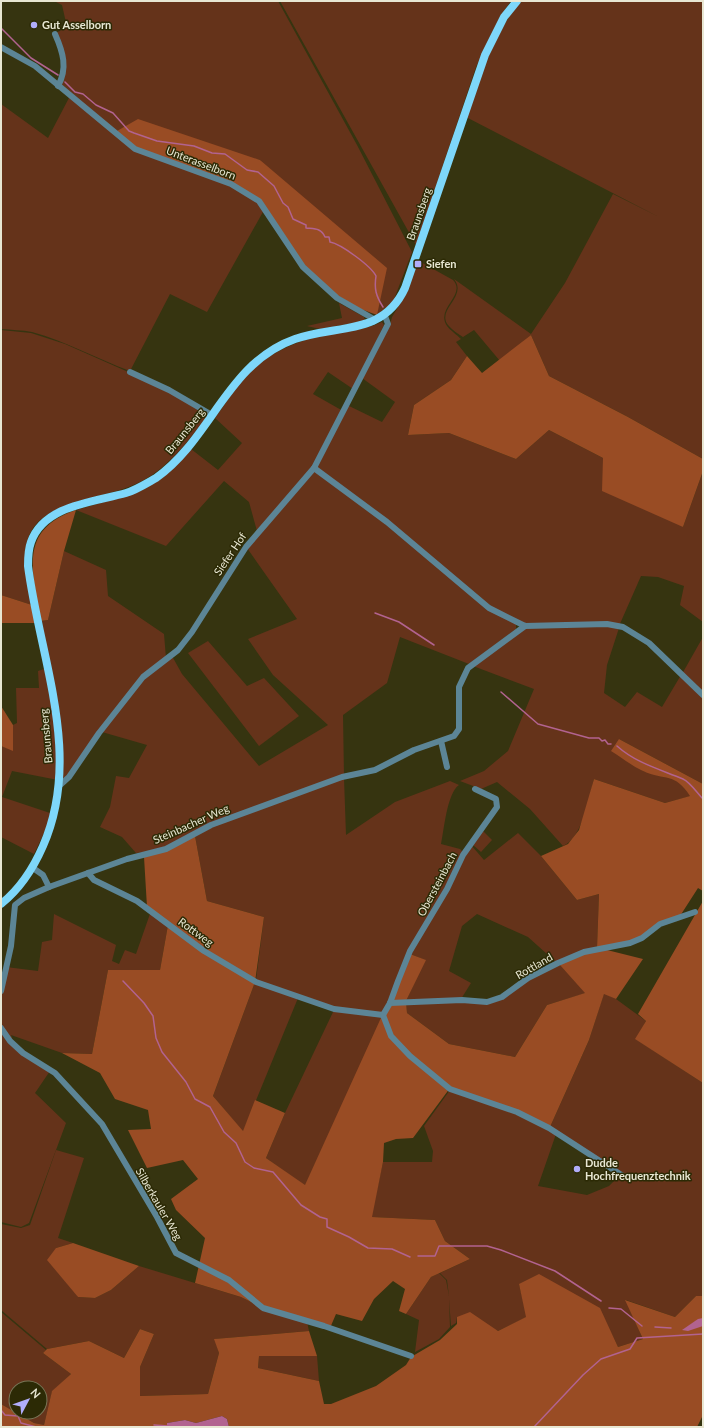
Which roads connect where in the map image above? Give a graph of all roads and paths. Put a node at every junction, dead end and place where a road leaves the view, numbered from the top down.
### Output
1 (516, 1) edge
2 (55, 34) dead end
3 (1, 48) edge
4 (58, 86) junction
5 (385, 316) junction
6 (373, 322) junction
7 (130, 372) dead end
8 (212, 415) junction
9 (314, 468) junction
10 (525, 626) junction
11 (703, 694) edge
12 (441, 741) junction
13 (447, 767) dead end
14 (59, 786) junction
15 (475, 789) dead end
16 (33, 868) junction
17 (88, 873) junction
18 (48, 887) junction
19 (11, 896) junction
20 (24, 898) junction
21 (1, 904) edge
22 (695, 912) dead end
23 (1, 992) edge
24 (390, 1003) junction
25 (382, 1015) junction
26 (1, 1028) edge
27 (623, 1176) dead end
28 (411, 1356) dead end

1 - 5 main road, Braunsberg
2 - 4 street
3 - 4 street, Unterasselborn
4 - 6 street, Unterasselborn
5 - 6 main road, Braunsberg
5 - 9 street, Siefer Hof
6 - 8 main road, Braunsberg
7 - 8 street
8 - 14 main road, Braunsberg
9 - 10 street
9 - 14 street, Siefer Hof
10 - 11 street
10 - 12 street
12 - 13 street
12 - 17 street, Steinbacher Weg
14 - 16 main road, Braunsberg
15 - 24 street, Obersteinbach
16 - 18 street
16 - 19 main road, Braunsberg
17 - 18 street, Steinbacher Weg
17 - 25 street, Rottweg
18 - 20 street
19 - 20 street
19 - 21 main road, Braunsberg
20 - 23 street
22 - 24 street, Rottland
24 - 25 street
25 - 27 street
26 - 28 street, Silberkauler Weg

